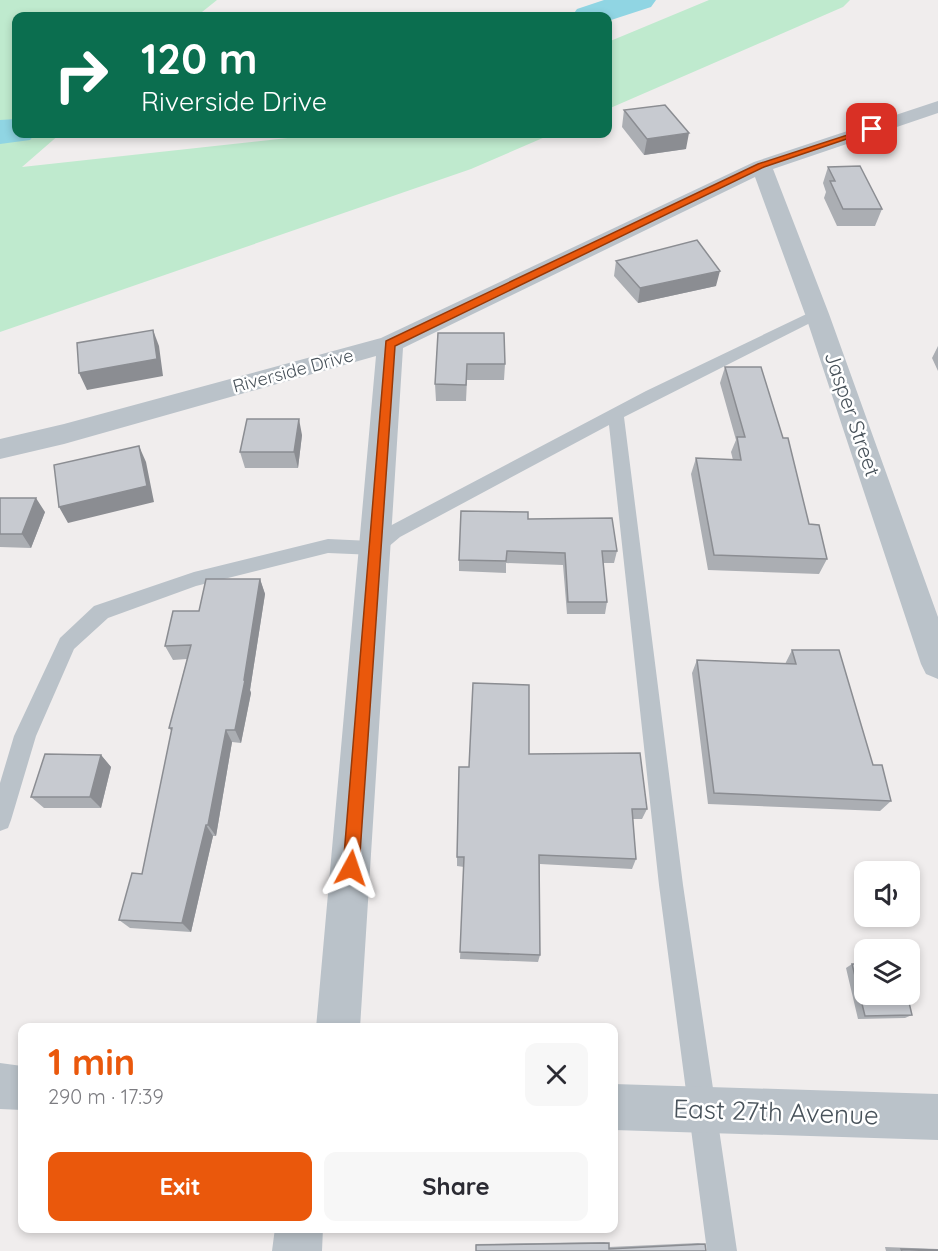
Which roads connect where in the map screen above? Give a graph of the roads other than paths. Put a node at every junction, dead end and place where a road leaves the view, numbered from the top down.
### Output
1 (938, 108) edge
2 (761, 165) junction
3 (817, 314) junction
4 (390, 344) junction
5 (616, 415) junction
6 (0, 449) edge
7 (375, 548) junction
8 (938, 664) edge
9 (0, 820) edge
10 (338, 1023) edge
11 (0, 1086) edge
12 (18, 1088) edge
13 (618, 1107) edge
14 (704, 1109) junction
15 (938, 1117) edge
16 (299, 1233) edge
17 (297, 1251) edge
18 (722, 1251) edge

1 - 2 street, Riverside Drive
2 - 3 street, Jasper Street
2 - 4 street, Riverside Drive
3 - 5 lane
3 - 8 street, Jasper Street
4 - 6 street, Riverside Drive
4 - 7 street
5 - 7 lane
5 - 14 lane
7 - 9 lane
7 - 10 street
11 - 12 street
13 - 14 street, East 27th Avenue
14 - 15 street, East 27th Avenue
14 - 18 lane
16 - 17 street

